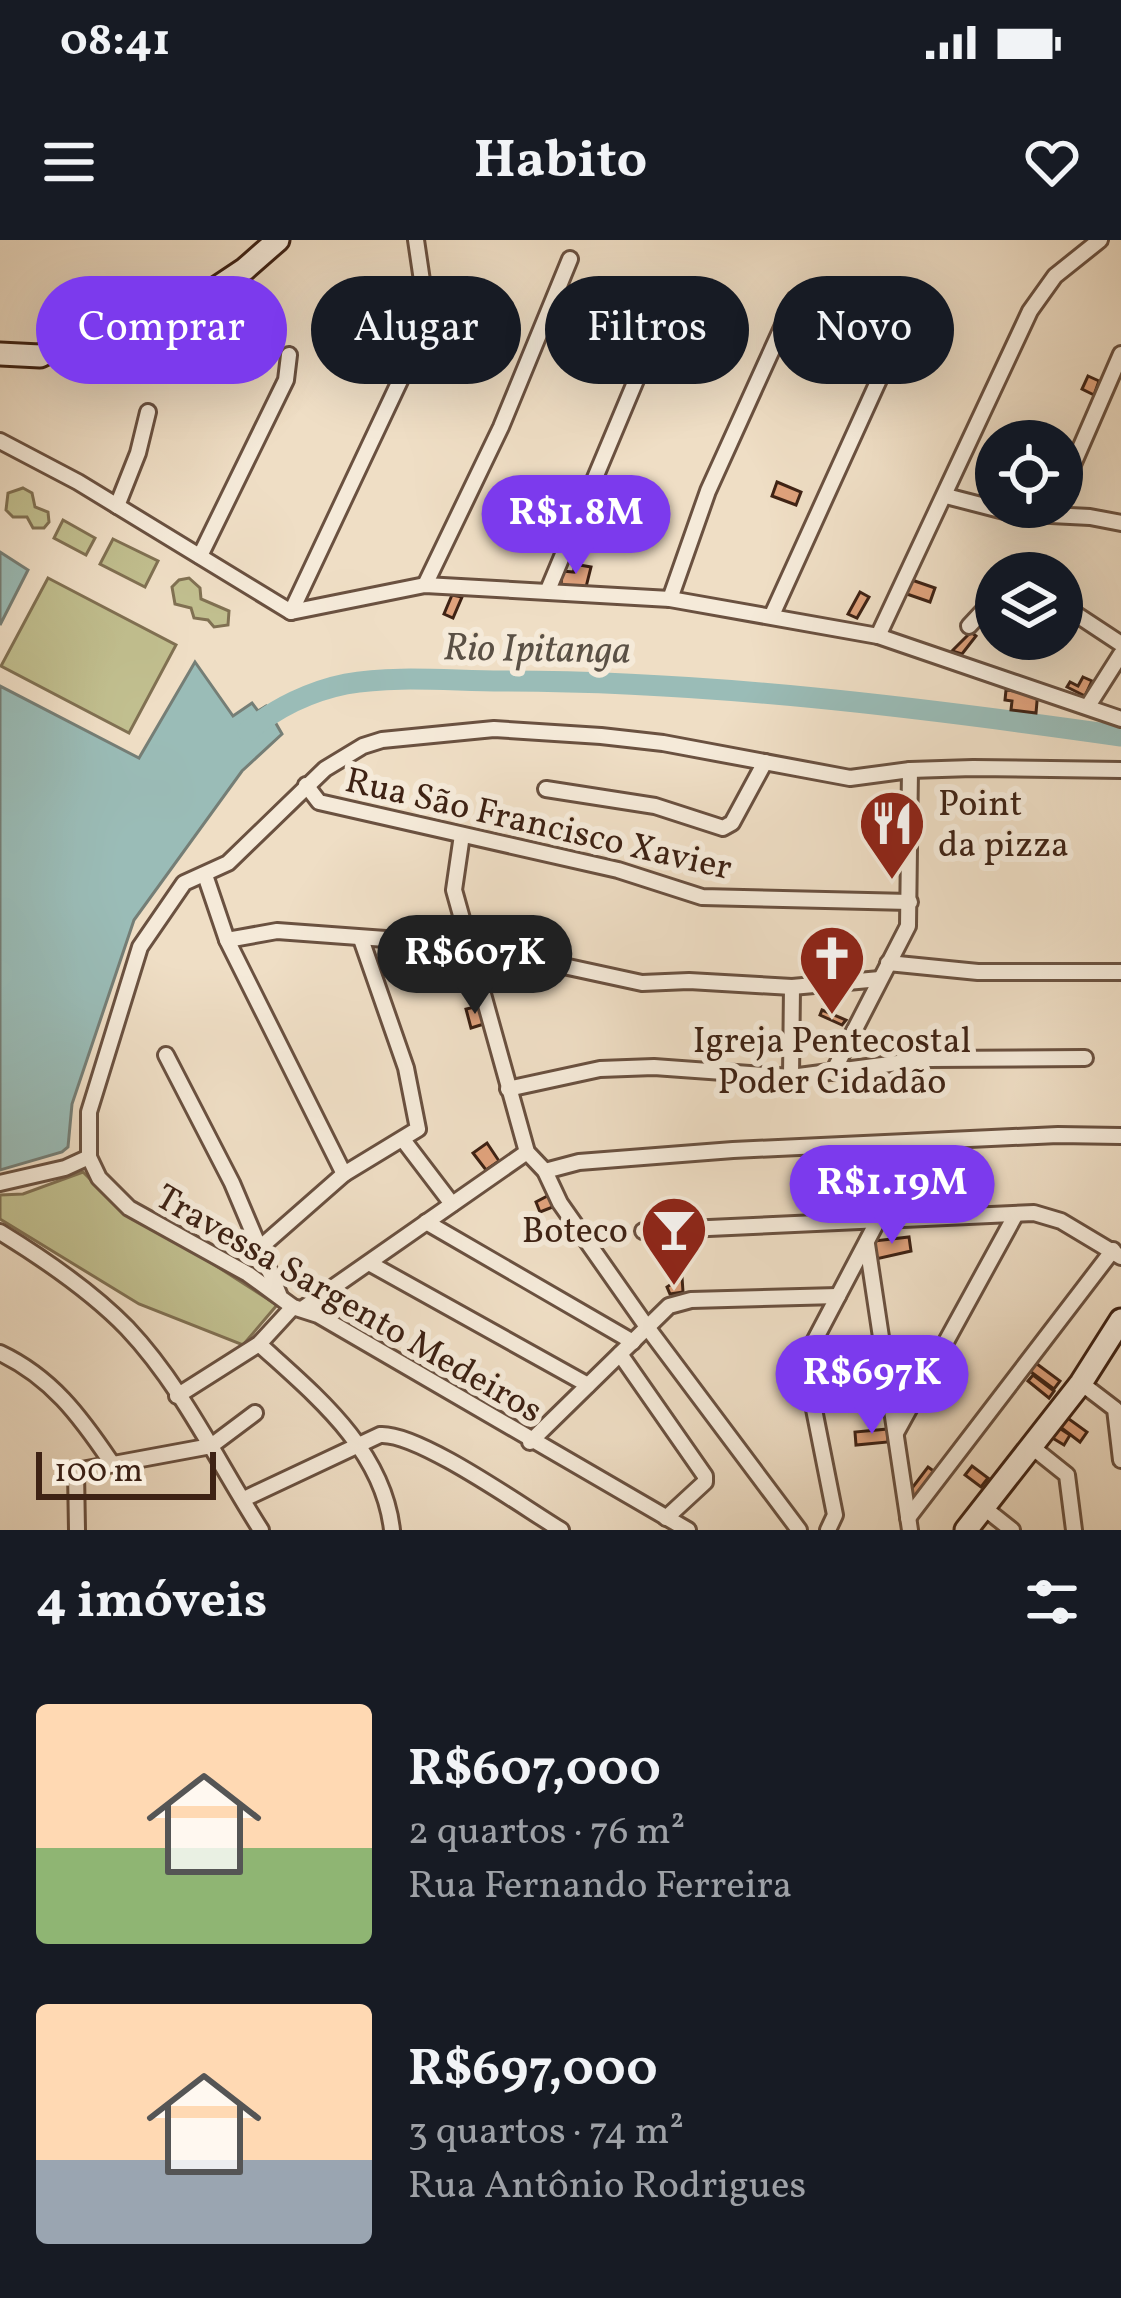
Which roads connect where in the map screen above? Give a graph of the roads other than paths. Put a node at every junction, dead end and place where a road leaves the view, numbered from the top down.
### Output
1 (278, 240) edge
2 (416, 240) edge
3 (1100, 240) edge
4 (570, 259) dead end
5 (773, 347) edge
6 (0, 354) edge
7 (1121, 354) edge
8 (289, 355) dead end
9 (634, 384) edge
10 (877, 384) edge
11 (148, 412) dead end
12 (0, 441) edge
13 (1083, 442) edge
14 (946, 496) junction
15 (975, 503) edge
16 (117, 506) junction
17 (1083, 517) edge
18 (1121, 524) edge
19 (200, 556) junction
20 (425, 585) junction
21 (548, 590) junction
22 (670, 598) junction
23 (291, 612) junction
24 (772, 615) junction
25 (1083, 619) edge
26 (975, 620) edge
27 (969, 626) dead end
28 (878, 636) junction
29 (1121, 644) edge
30 (1121, 654) edge
31 (1088, 706) junction
32 (1121, 718) edge
33 (765, 762) junction
34 (910, 770) junction
35 (1121, 770) edge
36 (306, 785) junction
37 (546, 789) dead end
38 (462, 835) junction
39 (205, 875) junction
40 (910, 902) junction
41 (361, 939) junction
42 (227, 940) junction
43 (467, 945) junction
44 (888, 964) junction
45 (1121, 972) edge
46 (880, 980) junction
47 (792, 987) junction
48 (166, 1055) dead end
49 (1085, 1058) dead end
50 (833, 1072) junction
51 (791, 1077) junction
52 (508, 1089) junction
53 (1121, 1136) edge
54 (404, 1141) junction
55 (918, 1144) junction
56 (527, 1152) junction
57 (89, 1157) junction
58 (545, 1171) junction
59 (344, 1174) junction
60 (0, 1183) edge
61 (452, 1204) junction
62 (1016, 1214) junction
63 (425, 1222) junction
64 (878, 1222) junction
65 (644, 1231) dead end
66 (0, 1232) edge
67 (866, 1243) junction
68 (262, 1246) junction
69 (1117, 1253) edge
70 (369, 1263) junction
71 (838, 1296) junction
72 (292, 1304) junction
73 (1121, 1321) edge
74 (647, 1327) junction
75 (633, 1342) junction
76 (259, 1344) junction
77 (0, 1353) edge
78 (620, 1354) junction
79 (1081, 1383) junction
80 (588, 1385) junction
81 (177, 1396) junction
82 (255, 1413) dead end
83 (896, 1433) junction
84 (530, 1442) junction
85 (359, 1445) junction
86 (211, 1446) junction
87 (1032, 1447) junction
88 (1121, 1460) edge
89 (111, 1462) junction
90 (244, 1499) junction
91 (983, 1507) junction
92 (666, 1518) junction
93 (909, 1524) edge
94 (254, 1529) edge
95 (76, 1530) edge
96 (392, 1530) edge
97 (561, 1530) edge
98 (688, 1530) edge
99 (799, 1530) edge
100 (828, 1530) edge
101 (965, 1530) edge
102 (1012, 1530) edge
103 (1074, 1530) edge

1 - 6 street
2 - 23 street
3 - 14 street
4 - 20 street
5 - 22 street
7 - 13 street
8 - 19 street
9 - 21 street
10 - 24 street
11 - 16 street
12 - 16 street
14 - 15 street
14 - 28 street
16 - 19 street
17 - 18 street
19 - 23 street
20 - 21 street
20 - 23 street
21 - 22 street
22 - 24 street
24 - 28 street
25 - 29 street
26 - 27 street
28 - 31 street
30 - 31 street
31 - 32 street
33 - 34 street
33 - 36 street
33 - 37 street
34 - 35 street
34 - 40 street
36 - 38 street, Rua São Francisco Xavier
36 - 39 street
38 - 40 street, Rua São Francisco Xavier
38 - 43 street
39 - 42 street
39 - 57 street
40 - 44 street
41 - 42 street
41 - 43 street
41 - 54 street
42 - 59 street
43 - 47 street
43 - 52 street
44 - 45 street
44 - 46 street
46 - 47 street
46 - 50 street
47 - 51 street
48 - 68 street
49 - 50 street
50 - 51 street
51 - 52 street
52 - 56 street
53 - 55 street
54 - 59 street
54 - 61 street
55 - 58 street
55 - 64 street
56 - 58 street
56 - 61 street
57 - 60 street
57 - 72 street, Travessa Sargento Medeiros
58 - 74 street
59 - 68 street
61 - 63 street
62 - 64 street
62 - 69 street
62 - 83 street
63 - 70 street
63 - 75 street
64 - 65 street
64 - 67 street
66 - 81 street
67 - 71 street
67 - 83 street
68 - 72 street
69 - 93 street
70 - 72 street
70 - 80 street
71 - 74 street
71 - 100 street
72 - 76 street
72 - 84 street, Travessa Sargento Medeiros
73 - 79 street
74 - 75 street
74 - 99 street
75 - 78 street
76 - 81 street
76 - 85 street
77 - 89 street
78 - 80 street
78 - 92 street
79 - 87 street
79 - 88 street
80 - 84 street
81 - 86 street
82 - 86 street
83 - 93 street
84 - 92 street, Travessa Sargento Medeiros
85 - 90 street
85 - 96 street
85 - 97 street
86 - 89 street
86 - 90 street
87 - 91 street
87 - 103 street
89 - 95 street
90 - 94 street
91 - 101 street
91 - 102 street
92 - 98 street, Travessa Sargento Medeiros

